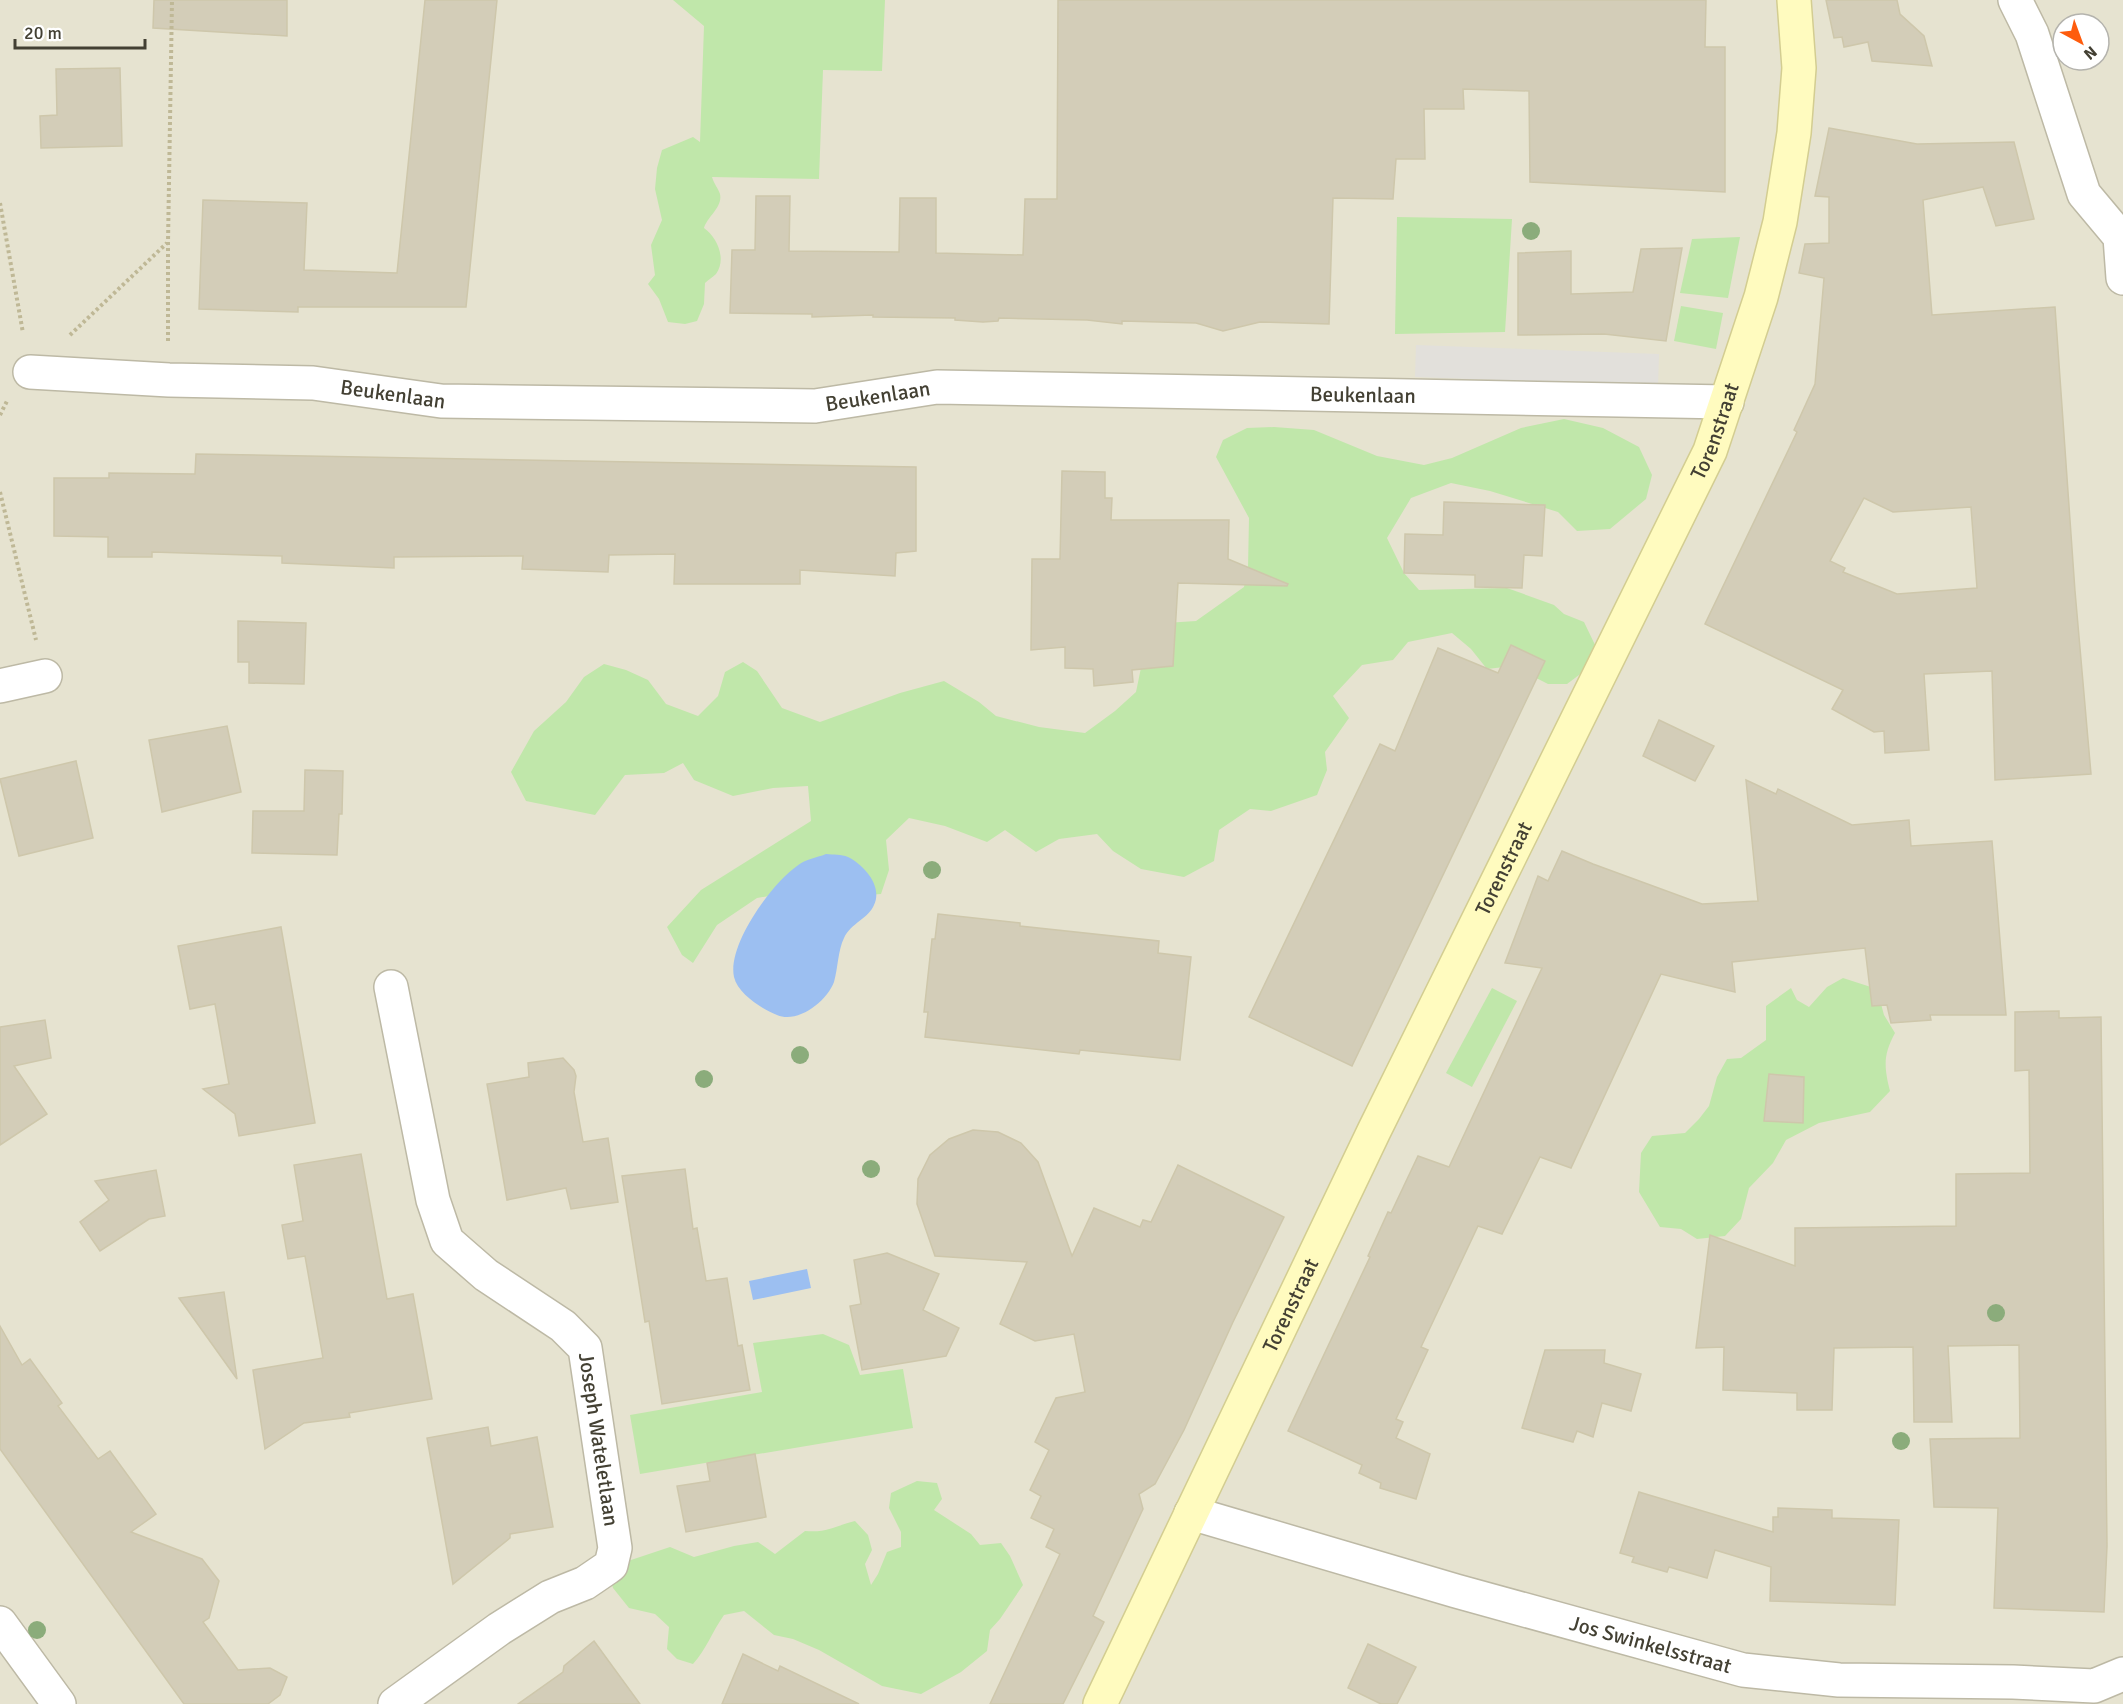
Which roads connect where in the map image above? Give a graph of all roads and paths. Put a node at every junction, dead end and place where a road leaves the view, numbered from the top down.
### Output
1 (172, 0) edge
2 (1794, 0) edge
3 (2015, 0) edge
4 (0, 202) edge
5 (2122, 237) edge
6 (168, 243) junction
7 (2123, 278) edge
8 (30, 372) junction
9 (169, 380) junction
10 (1727, 402) junction
11 (0, 492) edge
12 (45, 676) joint
13 (0, 686) edge
14 (391, 987) dead end
15 (1191, 1513) junction
16 (0, 1623) edge
17 (2123, 1674) edge
18 (59, 1704) edge
19 (395, 1704) edge
20 (1100, 1704) edge

1 - 6 path
2 - 10 street, Torenstraat
3 - 5 street
4 - 8 path
5 - 7 street
6 - 8 path
6 - 9 path
8 - 9 street, Beukenlaan
9 - 10 street, Beukenlaan
10 - 15 street, Torenstraat
11 - 12 path
12 - 13 street
14 - 19 street, Joseph Wateletlaan
15 - 17 street, Jos Swinkelsstraat
15 - 20 street, Torenstraat
16 - 18 street

